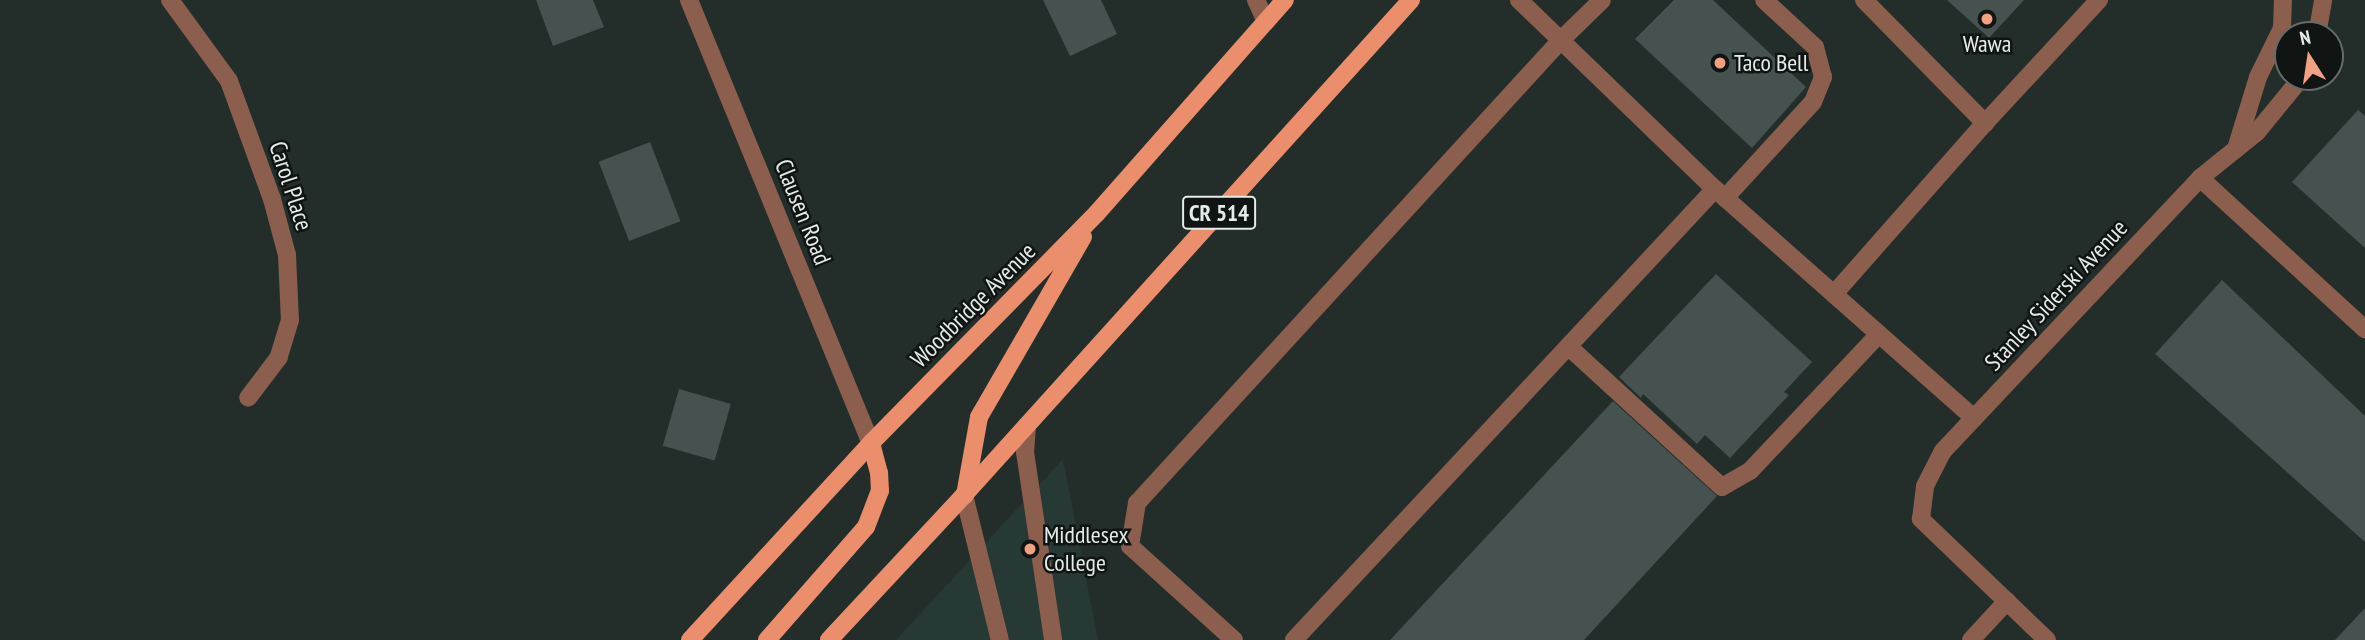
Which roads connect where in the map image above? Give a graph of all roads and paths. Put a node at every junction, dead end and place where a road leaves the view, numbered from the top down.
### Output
1 (170, 0) edge
2 (689, 0) edge
3 (1256, 0) edge
4 (1285, 0) edge
5 (1411, 0) edge
6 (1519, 0) edge
7 (1602, 0) edge
8 (1764, 0) edge
9 (1864, 0) edge
10 (2099, 0) edge
11 (2283, 0) edge
12 (2323, 0) edge
13 (1266, 21) junction
14 (2319, 21) edge
15 (1562, 40) junction
16 (2291, 91) edge
17 (1985, 123) junction
18 (2236, 149) junction
19 (2200, 178) junction
20 (1720, 194) junction
21 (1097, 213) junction
22 (1834, 294) junction
23 (2365, 329) edge
24 (1879, 334) junction
25 (1569, 347) junction
26 (248, 398) dead end
27 (1974, 418) junction
28 (1027, 425) junction
29 (872, 443) junction
30 (964, 495) junction
31 (2007, 601) junction
32 (690, 640) edge
33 (767, 640) edge
34 (829, 640) edge
35 (1000, 640) edge
36 (1053, 640) edge
37 (1234, 640) edge
38 (1294, 640) edge
39 (1971, 640) edge
40 (2047, 640) edge

1 - 26 street, Carol Place
2 - 29 street, Clausen Road
3 - 13 street
4 - 13 main road, Woodbridge Avenue
5 - 28 main road, CR 514
6 - 15 street
7 - 15 street
8 - 20 street
9 - 17 street
10 - 17 street
11 - 18 street
12 - 14 street
13 - 21 main road, Woodbridge Avenue
15 - 20 street
15 - 37 street
16 - 18 street, Stanley Siderski Avenue
17 - 22 street
18 - 19 street, Stanley Siderski Avenue
19 - 23 street
19 - 27 street, Stanley Siderski Avenue
20 - 22 street
20 - 25 street
21 - 29 main road, Woodbridge Avenue
21 - 30 main road
22 - 24 street
24 - 25 street
24 - 27 street
25 - 38 street
27 - 31 street, Stanley Siderski Avenue
28 - 30 main road, CR 514
28 - 36 street
29 - 32 main road, Woodbridge Avenue
29 - 33 main road
30 - 34 main road, CR 514
30 - 35 street
31 - 39 street
31 - 40 street

